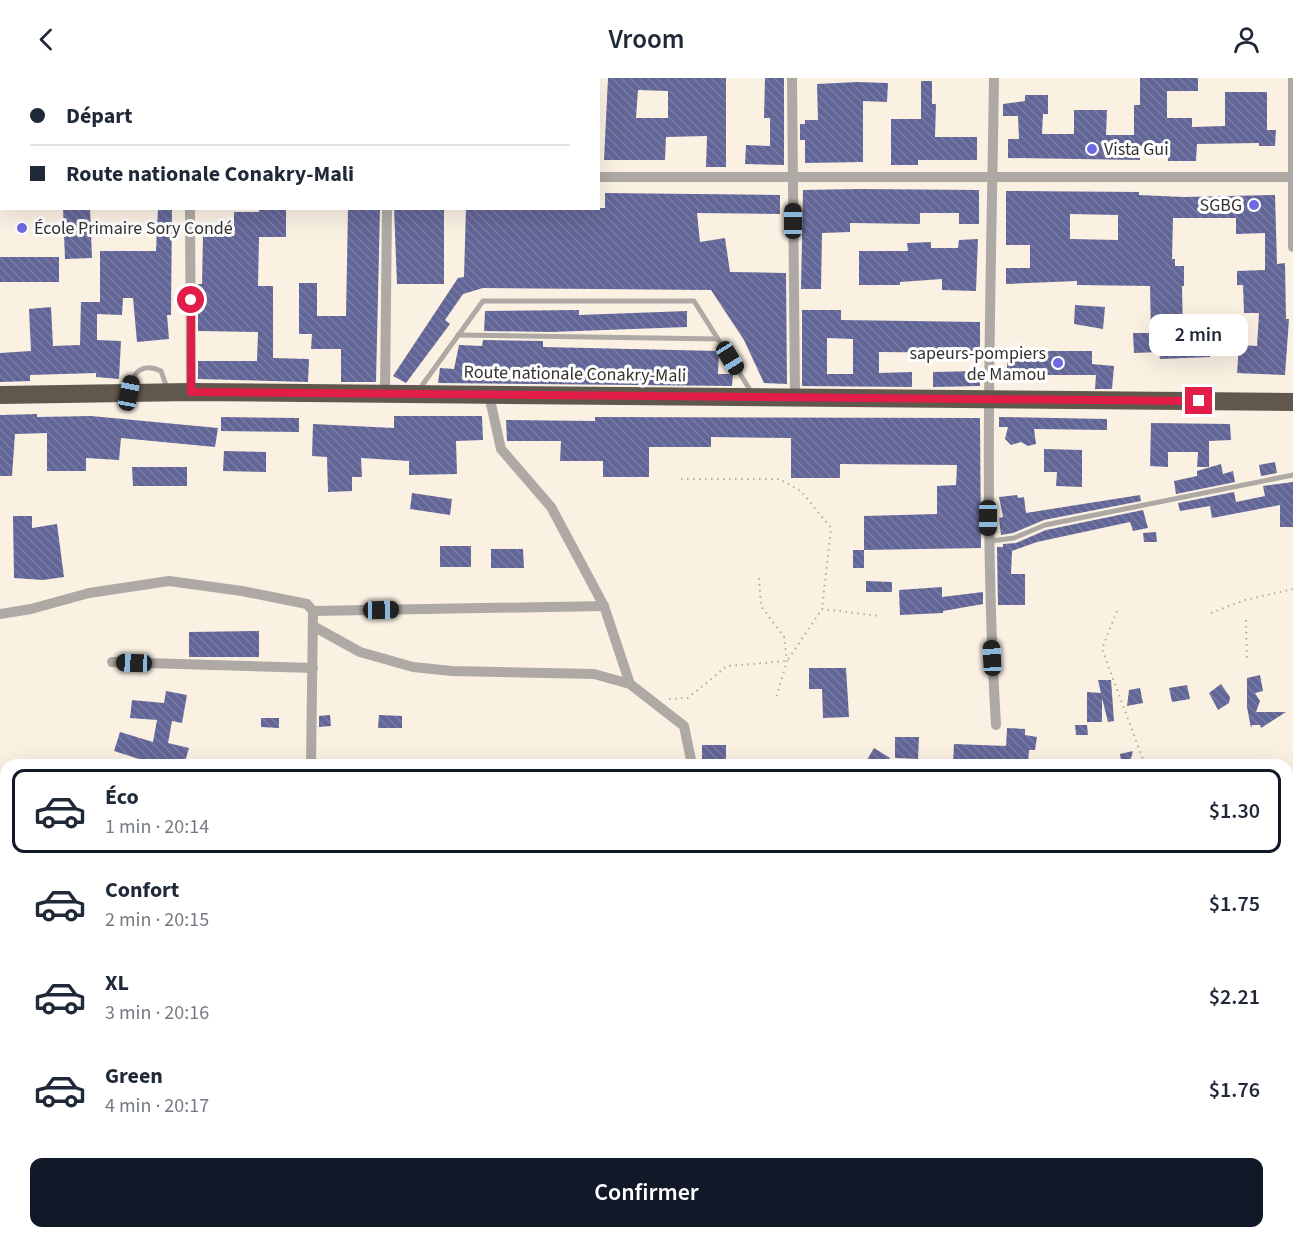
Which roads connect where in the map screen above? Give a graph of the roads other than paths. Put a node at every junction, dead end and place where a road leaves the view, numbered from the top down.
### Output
1 (792, 78) edge
2 (994, 78) edge
3 (1293, 78) edge
4 (993, 176) junction
5 (600, 177) edge
6 (793, 177) junction
7 (1293, 177) edge
8 (190, 210) edge
9 (387, 210) edge
10 (1293, 247) edge
11 (458, 335) junction
12 (718, 339) junction
13 (191, 392) junction
14 (0, 394) edge
15 (385, 394) junction
16 (416, 394) junction
17 (489, 395) junction
18 (755, 397) junction
19 (795, 398) junction
20 (987, 399) junction
21 (1293, 402) edge
22 (1293, 475) edge
23 (988, 541) junction
24 (604, 606) junction
25 (314, 611) junction
26 (0, 614) edge
27 (313, 626) junction
28 (112, 662) dead end
29 (313, 668) junction
30 (630, 684) junction
31 (996, 725) dead end
32 (311, 759) edge
33 (691, 759) edge

1 - 6 street
2 - 4 street
3 - 7 street
4 - 6 street
4 - 7 street
4 - 20 street
5 - 6 street
6 - 19 street
7 - 10 street
8 - 13 street
9 - 15 street
11 - 12 lane
11 - 12 lane
11 - 16 lane
12 - 18 lane
13 - 14 highway, Route nationale Conakry-Mali
13 - 15 highway, Route nationale Conakry-Mali
15 - 16 highway, Route nationale Conakry-Mali
16 - 17 highway, Route nationale Conakry-Mali
17 - 18 highway, Route nationale Conakry-Mali
17 - 24 street
18 - 19 highway, Route nationale Conakry-Mali
19 - 20 highway, Route nationale Conakry-Mali
20 - 21 highway, Route nationale Conakry-Mali
20 - 23 street
22 - 23 lane
23 - 31 street
24 - 25 street
24 - 30 street
25 - 26 street
25 - 27 street
27 - 29 street
27 - 30 street
28 - 29 street
29 - 32 street
30 - 33 street

